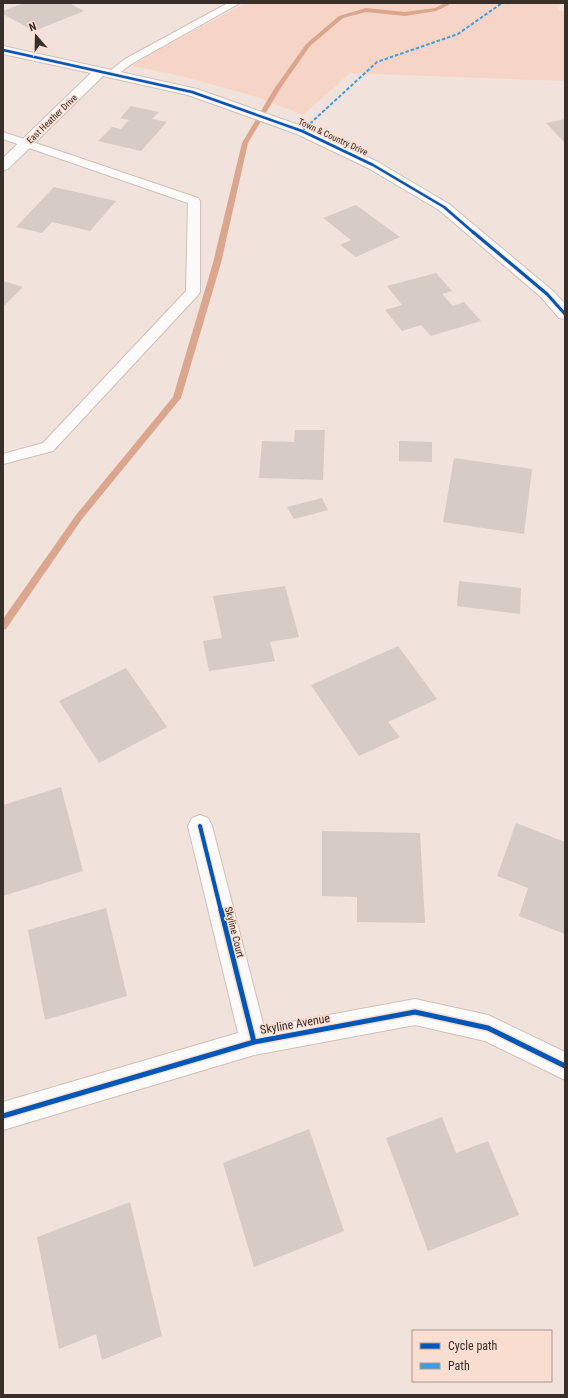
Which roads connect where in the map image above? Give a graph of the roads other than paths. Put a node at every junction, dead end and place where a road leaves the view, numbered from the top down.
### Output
1 (235, 3) edge
2 (3, 50) edge
3 (106, 73) junction
4 (3, 135) edge
5 (27, 142) junction
6 (3, 166) edge
7 (565, 314) edge
8 (3, 459) edge
9 (200, 826) dead end
10 (254, 1042) junction
11 (565, 1066) edge
12 (3, 1116) edge

1 - 3 lane
2 - 3 street, Town & Country Drive
3 - 5 street, East Heather Drive
3 - 7 street, Town & Country Drive
4 - 5 lane
5 - 6 street, East Heather Drive
5 - 8 lane
9 - 10 street, Skyline Court
10 - 11 street, Skyline Avenue
10 - 12 street, Skyline Avenue

